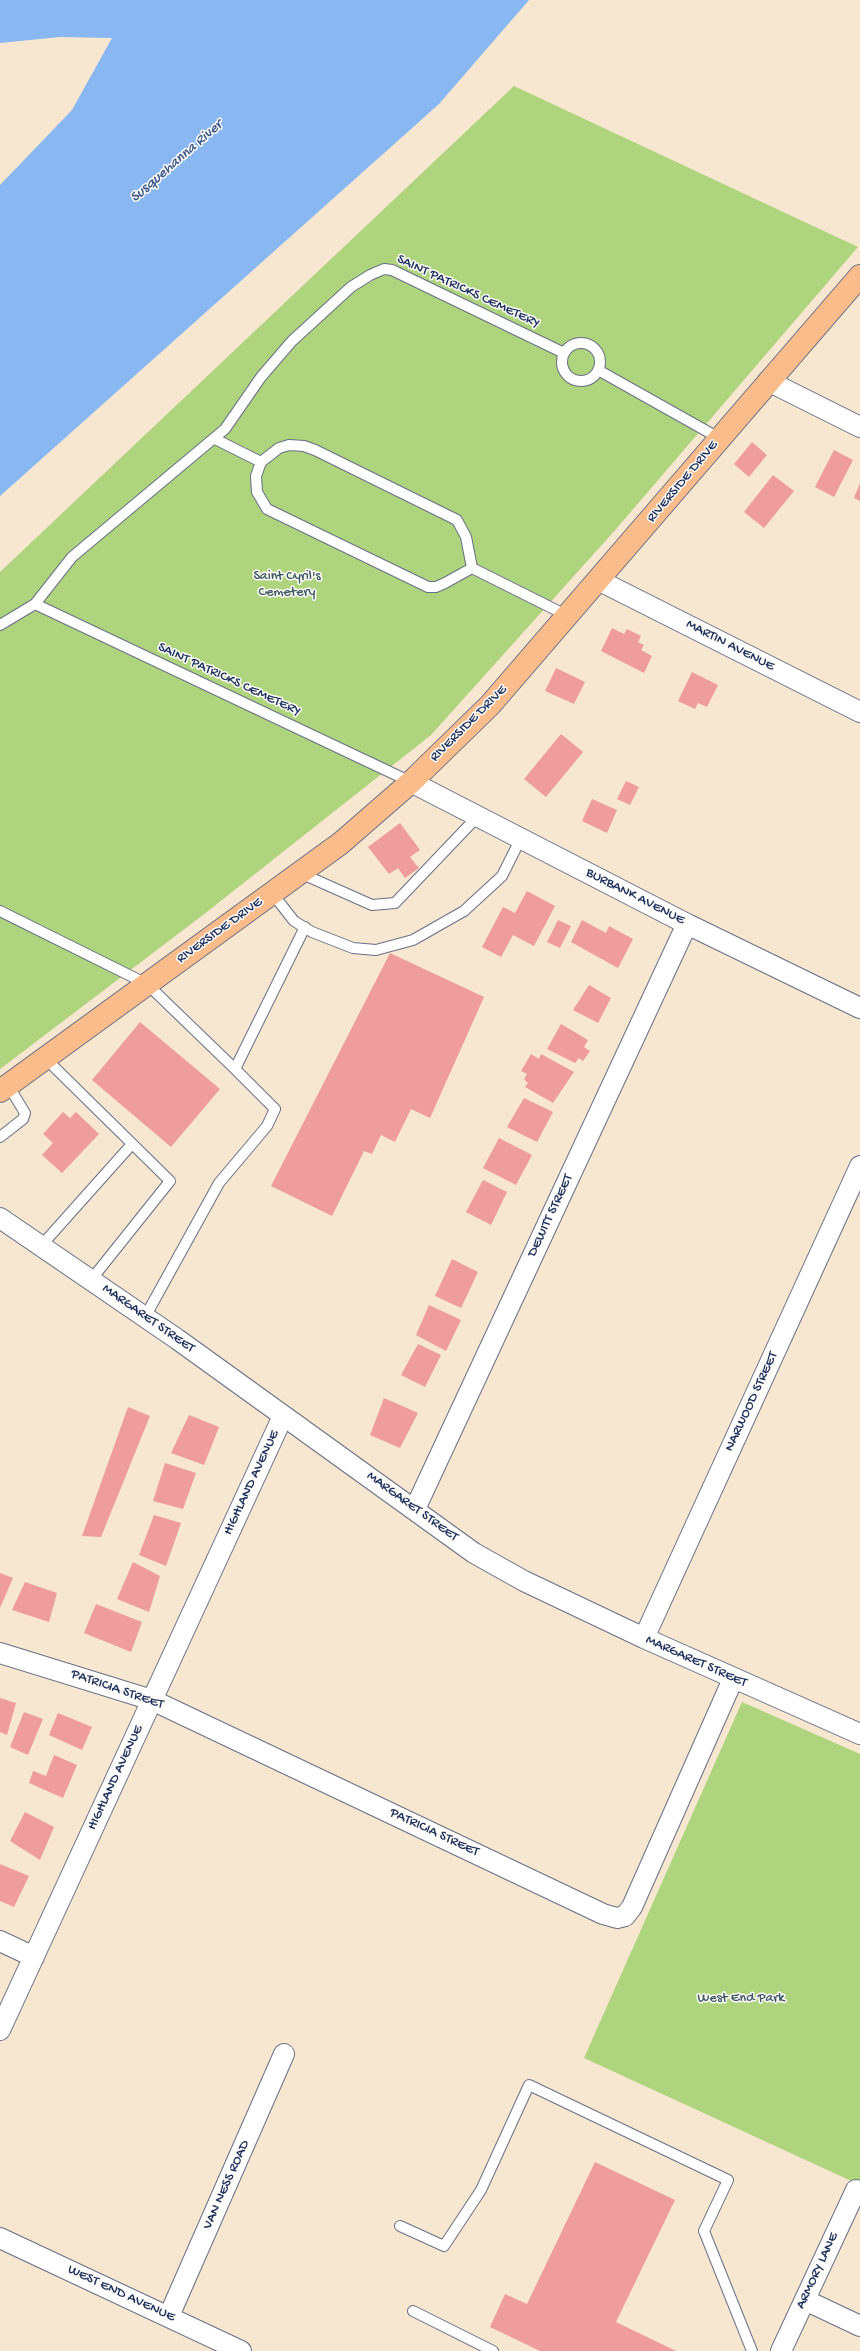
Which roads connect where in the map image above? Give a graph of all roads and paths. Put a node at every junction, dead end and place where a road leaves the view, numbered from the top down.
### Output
1 (860, 276) edge
2 (564, 352) junction
3 (598, 370) junction
4 (768, 381) junction
5 (860, 427) edge
6 (719, 438) junction
7 (215, 439) junction
8 (262, 462) junction
9 (472, 568) junction
10 (600, 581) junction
11 (35, 604) junction
12 (568, 616) junction
13 (0, 625) edge
14 (860, 712) edge
15 (411, 782) junction
16 (478, 816) junction
17 (521, 838) junction
18 (300, 873) junction
19 (272, 893) junction
20 (0, 911) edge
21 (687, 924) junction
22 (305, 927) junction
23 (147, 984) junction
24 (860, 1008) edge
25 (45, 1058) junction
26 (235, 1069) junction
27 (4, 1088) edge
28 (0, 1137) edge
29 (132, 1144) junction
30 (860, 1166) edge
31 (0, 1218) edge
32 (42, 1246) junction
33 (91, 1280) junction
34 (145, 1317) junction
35 (283, 1416) junction
36 (415, 1509) junction
37 (644, 1638) junction
38 (0, 1653) edge
39 (733, 1679) junction
40 (152, 1700) junction
41 (860, 1734) edge
42 (0, 1941) edge
43 (34, 1957) junction
44 (0, 2030) edge
45 (284, 2054) dead end
46 (856, 2190) dead end
47 (400, 2226) dead end
48 (0, 2238) edge
49 (805, 2300) junction
50 (412, 2311) dead end
51 (170, 2316) junction
52 (860, 2326) edge
53 (241, 2351) edge
54 (493, 2351) edge
55 (752, 2351) edge
56 (781, 2351) edge

1 - 4 main road, RIVERSIDE DRIVE
2 - 3 lane
2 - 3 lane
2 - 7 lane, SAINT PATRICKS CEMETERY
3 - 6 lane
4 - 5 street
4 - 6 main road, RIVERSIDE DRIVE
6 - 10 main road, RIVERSIDE DRIVE
7 - 8 lane
7 - 11 lane, SAINT PATRICKS CEMETERY
8 - 9 lane
8 - 9 lane
9 - 12 lane
10 - 12 main road, RIVERSIDE DRIVE
10 - 14 street, MARTIN AVENUE
11 - 13 lane, SAINT PATRICKS CEMETERY
11 - 15 lane, SAINT PATRICKS CEMETERY
12 - 15 main road, RIVERSIDE DRIVE
15 - 16 street, BURBANK AVENUE
15 - 18 main road, RIVERSIDE DRIVE
16 - 17 street, BURBANK AVENUE
16 - 18 lane
17 - 21 street, BURBANK AVENUE
17 - 22 lane
18 - 19 main road, RIVERSIDE DRIVE
19 - 22 lane
19 - 23 main road, RIVERSIDE DRIVE
20 - 23 lane
21 - 24 street, BURBANK AVENUE
21 - 36 street, DEWITT STREET
22 - 26 lane
23 - 25 main road, RIVERSIDE DRIVE
23 - 26 lane
25 - 27 main road, RIVERSIDE DRIVE
25 - 29 lane
26 - 34 lane
27 - 28 lane
29 - 32 lane
29 - 33 lane
30 - 37 street, NARWOOD STREET
31 - 32 street, MARGARET STREET
32 - 33 street, MARGARET STREET
33 - 34 street, MARGARET STREET
34 - 35 street, MARGARET STREET
35 - 36 street, MARGARET STREET
35 - 40 street, HIGHLAND AVENUE
36 - 37 street, MARGARET STREET
37 - 39 street, MARGARET STREET
38 - 40 street, PATRICIA STREET
39 - 40 street, PATRICIA STREET
39 - 41 street, MARGARET STREET
40 - 43 street, HIGHLAND AVENUE
42 - 43 street
43 - 44 street, HIGHLAND AVENUE
45 - 51 street, VAN NESS ROAD
46 - 49 street, ARMORY LANE
47 - 55 lane
48 - 51 street, WEST END AVENUE
49 - 52 street
49 - 56 street, ARMORY LANE
50 - 54 lane
51 - 53 street, WEST END AVENUE

